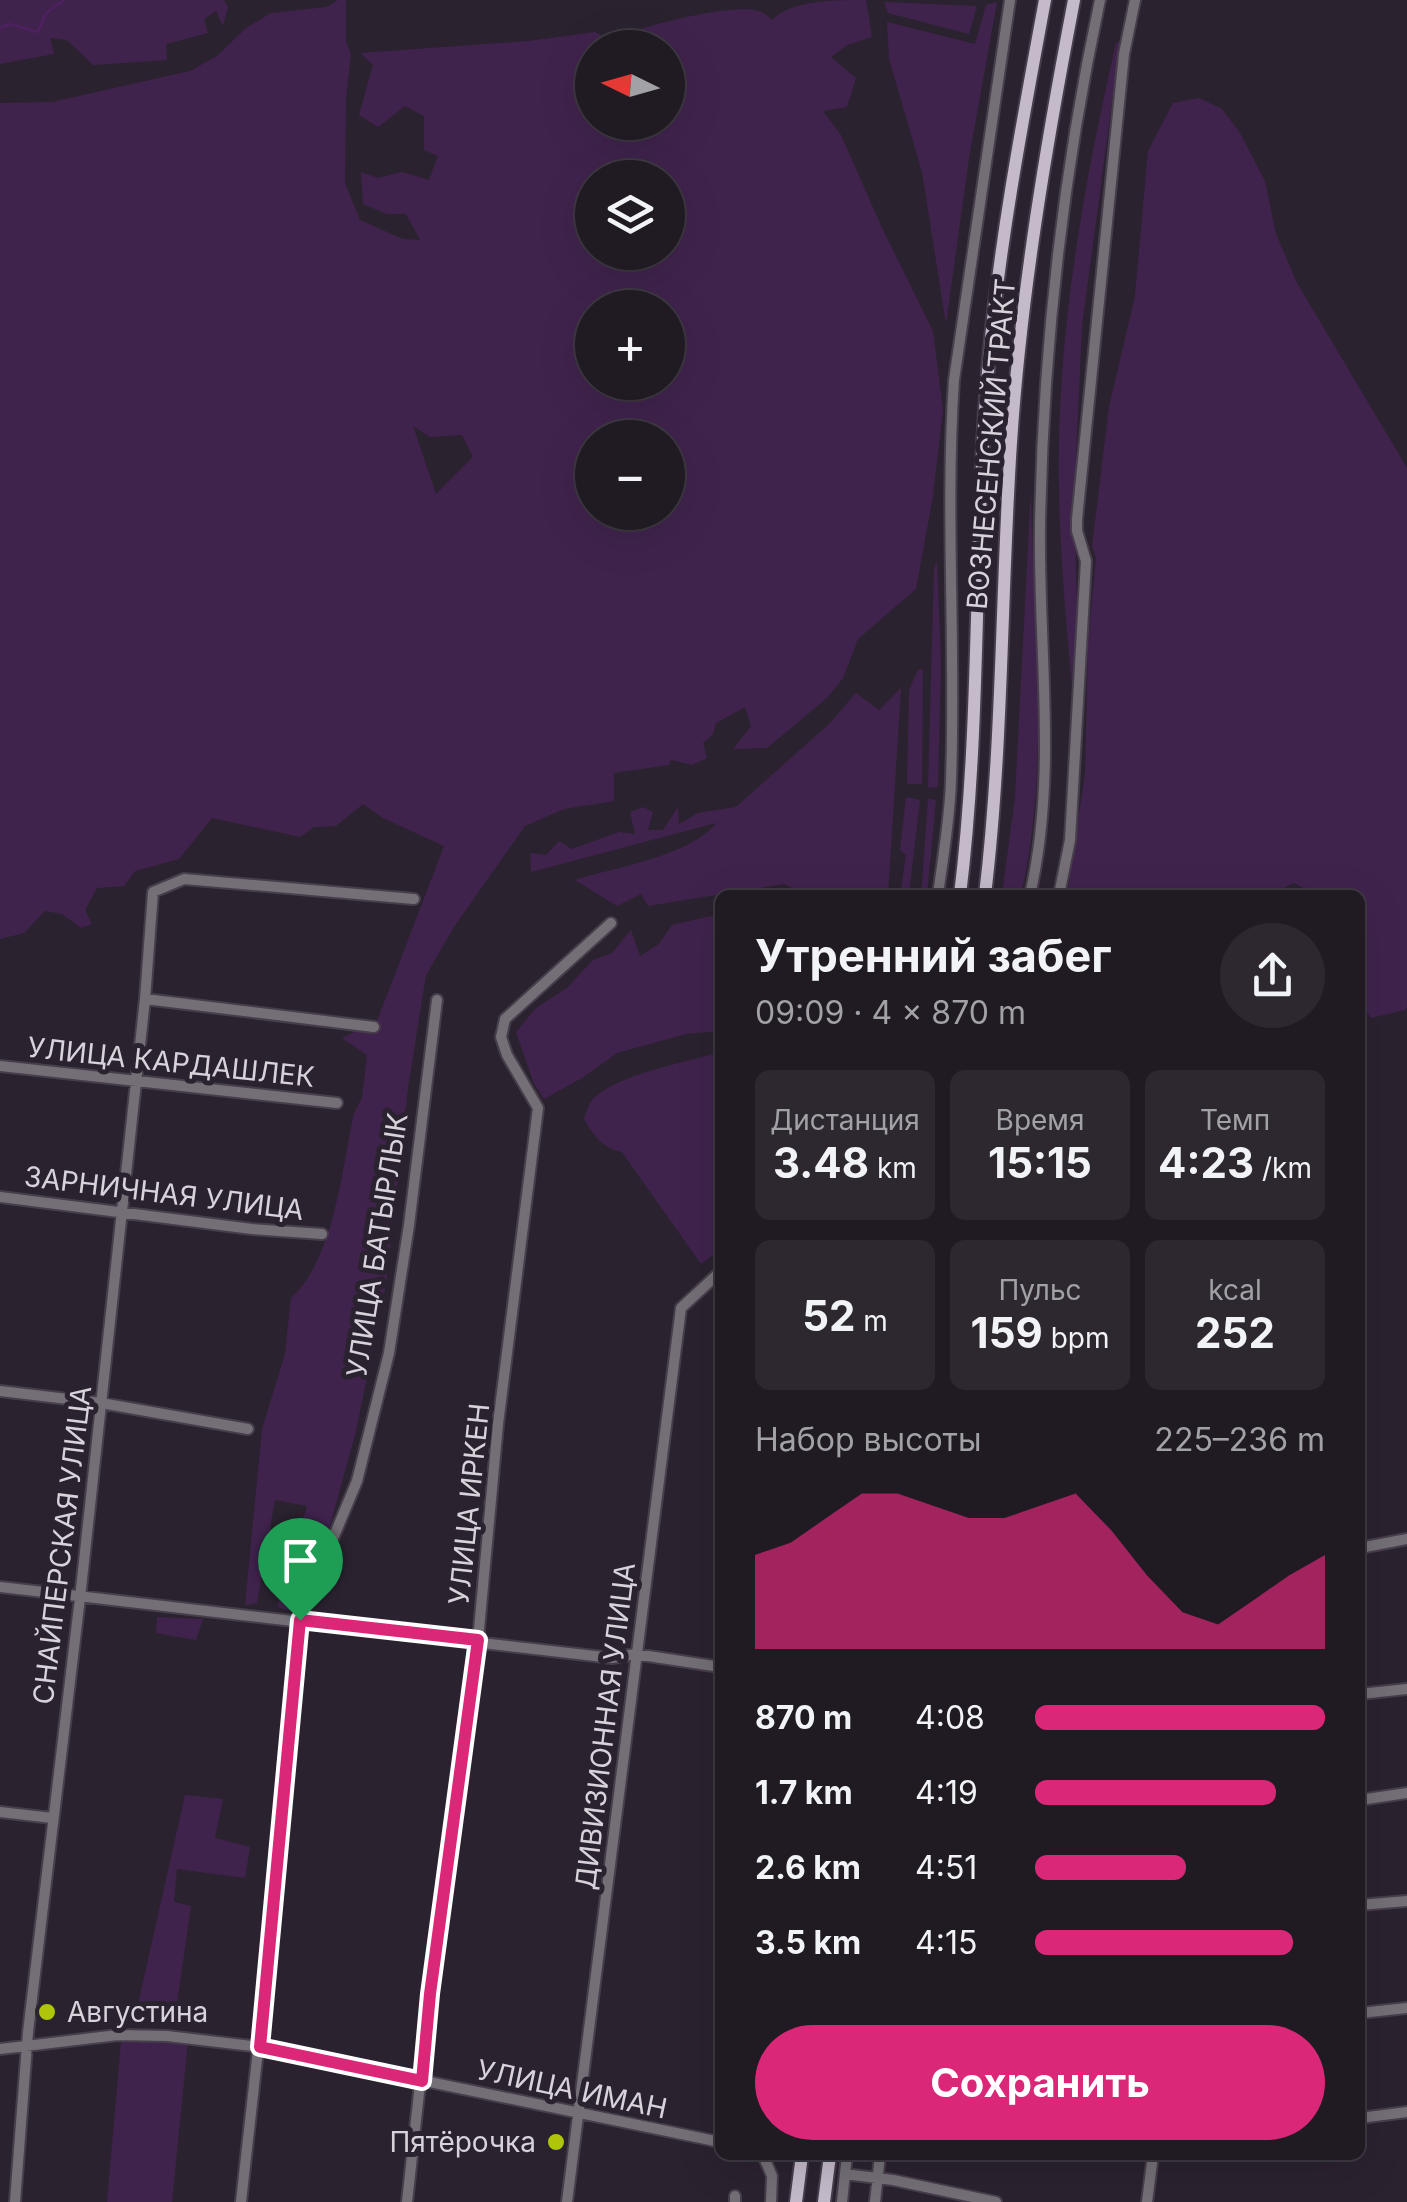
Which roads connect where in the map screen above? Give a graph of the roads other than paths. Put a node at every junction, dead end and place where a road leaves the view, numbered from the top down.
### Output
1 (1010, 0) edge
2 (1045, 0) edge
3 (1074, 0) edge
4 (1100, 0) edge
5 (1134, 0) edge
6 (939, 890) edge
7 (961, 890) edge
8 (986, 890) edge
9 (1031, 890) edge
10 (1060, 890) edge
11 (414, 899) dead end
12 (611, 922) dead end
13 (145, 1000) junction
14 (437, 1000) dead end
15 (374, 1026) dead end
16 (0, 1066) edge
17 (135, 1082) junction
18 (337, 1103) dead end
19 (0, 1197) edge
20 (121, 1210) junction
21 (322, 1234) dead end
22 (715, 1277) edge
23 (0, 1391) edge
24 (100, 1403) junction
25 (248, 1429) dead end
26 (1407, 1538) edge
27 (1365, 1547) edge
28 (0, 1587) edge
29 (80, 1598) junction
30 (300, 1620) junction
31 (478, 1640) junction
32 (635, 1654) junction
33 (715, 1666) edge
34 (1407, 1689) edge
35 (1365, 1693) edge
36 (1407, 1793) edge
37 (1365, 1799) edge
38 (0, 1812) edge
39 (52, 1818) junction
40 (1407, 1902) edge
41 (1365, 1905) edge
42 (1407, 2008) edge
43 (1365, 2012) edge
44 (27, 2046) junction
45 (260, 2047) junction
46 (0, 2049) edge
47 (422, 2081) junction
48 (578, 2112) junction
49 (1407, 2112) edge
50 (1365, 2117) edge
51 (715, 2141) edge
52 (765, 2160) edge
53 (801, 2160) edge
54 (829, 2160) edge
55 (846, 2160) edge
56 (879, 2160) edge
57 (1152, 2160) edge
58 (845, 2174) junction
59 (877, 2178) junction
60 (16, 2202) edge
61 (241, 2202) edge
62 (407, 2202) edge
63 (567, 2202) edge
64 (771, 2202) edge
65 (796, 2202) edge
66 (824, 2202) edge
67 (842, 2202) edge
68 (875, 2202) edge
69 (996, 2202) edge
70 (1147, 2202) edge

1 - 6 street
2 - 7 main road, ВОЗНЕСЕНСКИЙ ТРАКТ
3 - 8 main road, ВОЗНЕСЕНСКИЙ ТРАКТ
4 - 9 street
5 - 10 street
11 - 13 street, СНАЙПЕРСКАЯ УЛИЦА
12 - 31 street, УЛИЦА ИРКЕН
13 - 15 street
13 - 17 street, СНАЙПЕРСКАЯ УЛИЦА
14 - 30 street, УЛИЦА БАТЫРЛЫК
16 - 17 street, УЛИЦА КАРДАШЛЕК
17 - 18 street, УЛИЦА КАРДАШЛЕК
17 - 20 street, СНАЙПЕРСКАЯ УЛИЦА
19 - 20 street, ЗАРНИЧНАЯ УЛИЦА
20 - 21 street, ЗАРНИЧНАЯ УЛИЦА
20 - 24 street, СНАЙПЕРСКАЯ УЛИЦА
22 - 32 street, ДИВИЗИОННАЯ УЛИЦА
23 - 24 street
24 - 25 street
24 - 29 street, СНАЙПЕРСКАЯ УЛИЦА
26 - 27 street
28 - 29 street
29 - 30 street
29 - 39 street, СНАЙПЕРСКАЯ УЛИЦА
30 - 31 street
30 - 45 street, УЛИЦА БАТЫРЛЫК
31 - 32 street
31 - 47 street, УЛИЦА ИРКЕН
32 - 33 street
32 - 48 street, ДИВИЗИОННАЯ УЛИЦА
34 - 35 street
36 - 37 street
38 - 39 street
39 - 44 street, СНАЙПЕРСКАЯ УЛИЦА
40 - 41 street
42 - 43 street
44 - 45 street, УЛИЦА ИМАН
44 - 46 street, УЛИЦА ИМАН
44 - 60 street, СНАЙПЕРСКАЯ УЛИЦА
45 - 47 street, УЛИЦА ИМАН
45 - 61 street, УЛИЦА БАТЫРЛЫК
47 - 48 street, УЛИЦА ИМАН
47 - 62 street, УЛИЦА ИРКЕН
48 - 51 street, УЛИЦА ИМАН
48 - 63 street, ДИВИЗИОННАЯ УЛИЦА
49 - 50 street
52 - 64 street
53 - 65 main road
54 - 66 main road
55 - 58 street
56 - 59 street
57 - 70 street
58 - 59 street
58 - 67 street
59 - 68 street
59 - 69 street

